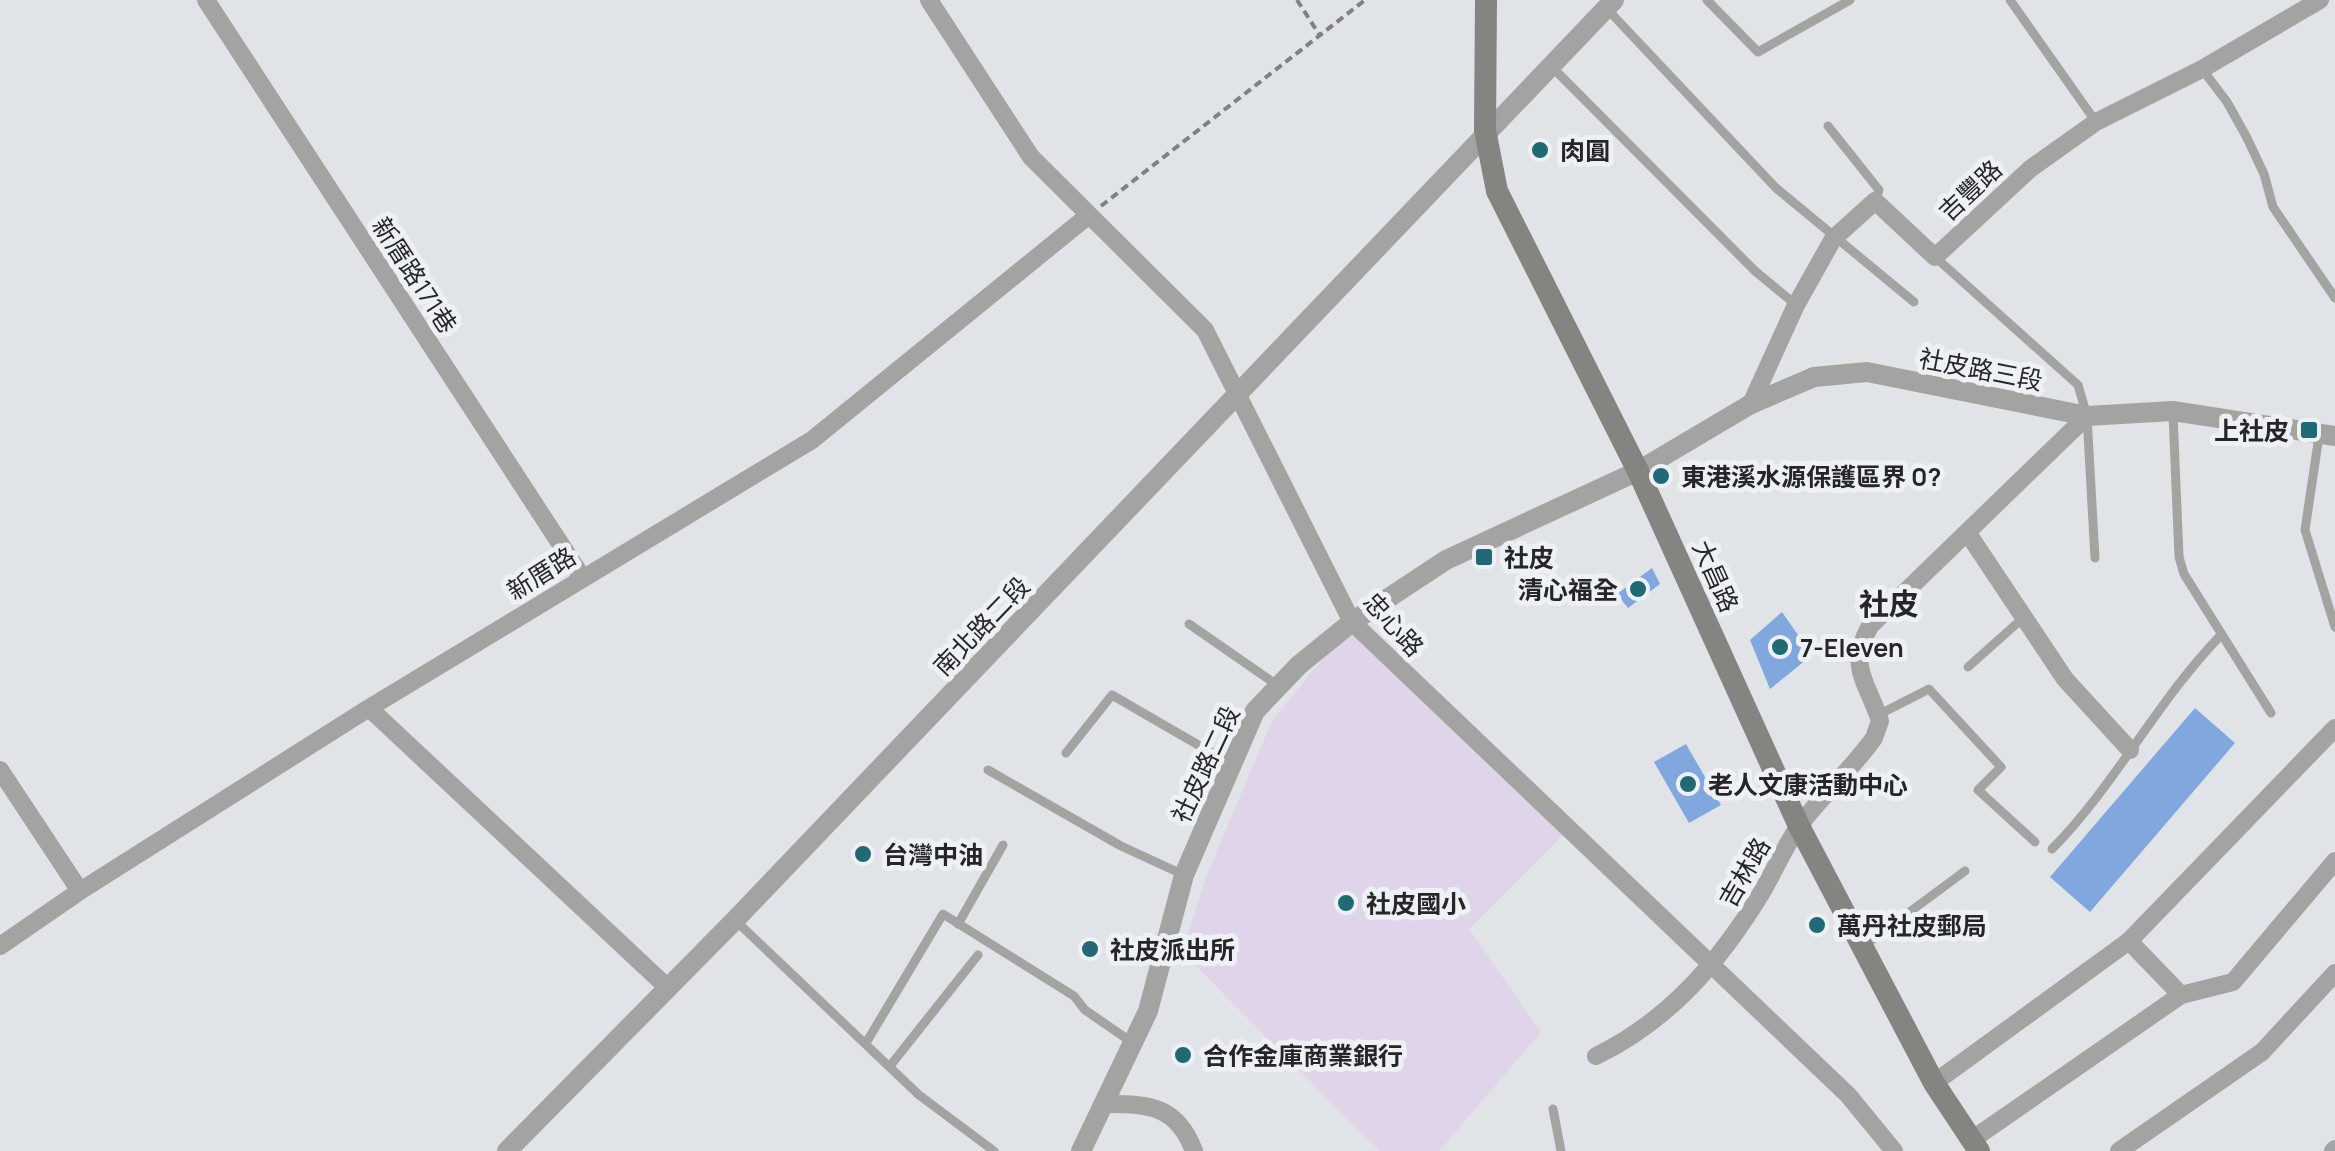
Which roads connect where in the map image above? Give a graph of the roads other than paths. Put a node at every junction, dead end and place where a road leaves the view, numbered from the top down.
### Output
1 (206, 0) edge
2 (929, 0) edge
3 (1486, 0) edge
4 (1706, 0) edge
5 (1850, 0) edge
6 (2010, 0) edge
7 (2320, 0) edge
8 (1610, 4) edge
9 (1550, 65) junction
10 (2202, 69) junction
11 (2096, 122) junction
12 (1828, 126) dead end
13 (1485, 130) junction
14 (1875, 202) junction
15 (1090, 216) junction
16 (1833, 239) junction
17 (1935, 257) junction
18 (2335, 298) edge
19 (1914, 302) dead end
20 (1796, 305) junction
21 (1238, 393) junction
22 (1751, 404) junction
23 (2173, 411) junction
24 (2087, 416) junction
25 (2327, 434) edge
26 (1638, 471) junction
27 (1969, 535) junction
28 (2095, 558) dead end
29 (582, 577) junction
30 (2024, 618) junction
31 (1352, 622) junction
32 (1188, 624) dead end
33 (2335, 627) edge
34 (2222, 636) junction
35 (1968, 667) dead end
36 (1279, 686) junction
37 (369, 708) junction
38 (2272, 713) dead end
39 (1878, 714) junction
40 (2335, 728) edge
41 (2130, 750) junction
42 (1066, 753) dead end
43 (1232, 764) junction
44 (0, 770) edge
45 (988, 770) dead end
46 (1799, 826) junction
47 (2035, 842) dead end
48 (1003, 845) dead end
49 (2052, 849) dead end
50 (2335, 861) edge
51 (1965, 871) dead end
52 (1184, 875) junction
53 (80, 891) junction
54 (735, 920) junction
55 (958, 924) junction
56 (2129, 941) junction
57 (0, 946) edge
58 (1862, 946) junction
59 (978, 955) dead end
60 (1711, 966) junction
61 (2335, 973) edge
62 (668, 988) junction
63 (2181, 995) junction
64 (866, 1043) junction
65 (1134, 1043) junction
66 (1596, 1056) dead end
67 (890, 1066) junction
68 (1934, 1083) junction
69 (1107, 1104) junction
70 (1554, 1108) dead end
71 (1976, 1145) edge
72 (507, 1151) edge
73 (994, 1151) edge
74 (1081, 1151) edge
75 (1194, 1151) edge
76 (1561, 1151) edge
77 (1894, 1151) edge
78 (2120, 1151) edge

1 - 29 street, 新厝路171巷
2 - 15 street, 忠心路
3 - 13 main road, 大昌路
4 - 5 lane
6 - 11 lane
7 - 10 street, 吉豐路
8 - 9 street, 南北路二段
8 - 16 lane
9 - 13 street, 南北路二段
9 - 20 lane
10 - 11 street, 吉豐路
10 - 18 lane
11 - 17 street, 吉豐路
12 - 14 lane
13 - 21 street, 南北路二段
13 - 26 main road, 大昌路
14 - 16 street
14 - 17 street, 吉豐路
15 - 21 street, 忠心路
15 - 29 street, 新厝路
16 - 19 lane
16 - 20 street
17 - 24 lane
20 - 22 street
21 - 31 street, 忠心路
21 - 54 street, 南北路二段
22 - 24 street, 社皮路三段
22 - 26 street, 社皮路三段
23 - 24 street, 社皮路三段
23 - 25 street, 社皮路三段
23 - 34 lane
24 - 27 street
24 - 28 lane
25 - 33 lane
26 - 31 street, 社皮路二段
26 - 46 main road, 大昌路
27 - 30 street
27 - 39 street
29 - 37 street, 新厝路
30 - 35 lane
30 - 41 street
31 - 36 street, 社皮路二段
31 - 60 street, 忠心路
32 - 36 lane
34 - 38 lane
34 - 41 lane
36 - 43 street, 社皮路二段
37 - 53 street, 新厝路
37 - 62 street
39 - 46 street, 吉林路
39 - 47 lane
40 - 56 street
41 - 49 lane
42 - 43 lane
43 - 52 street, 社皮路二段
44 - 53 street
45 - 52 lane
46 - 58 main road, 大昌路
46 - 60 street, 吉林路
48 - 55 lane
50 - 63 street
51 - 58 lane
52 - 65 street, 社皮路二段
53 - 57 street, 新厝路
54 - 62 street, 南北路二段
54 - 64 lane
55 - 64 lane
55 - 65 lane
56 - 63 street
56 - 68 street
58 - 68 main road, 大昌路
59 - 67 lane
60 - 66 street, 吉林路
60 - 77 street, 忠心路
61 - 78 street
62 - 72 street, 南北路二段
63 - 71 street
64 - 67 lane
65 - 69 street, 社皮路二段
67 - 73 lane
68 - 71 main road, 大昌路
69 - 74 street, 社皮路二段
69 - 75 street
70 - 76 lane

